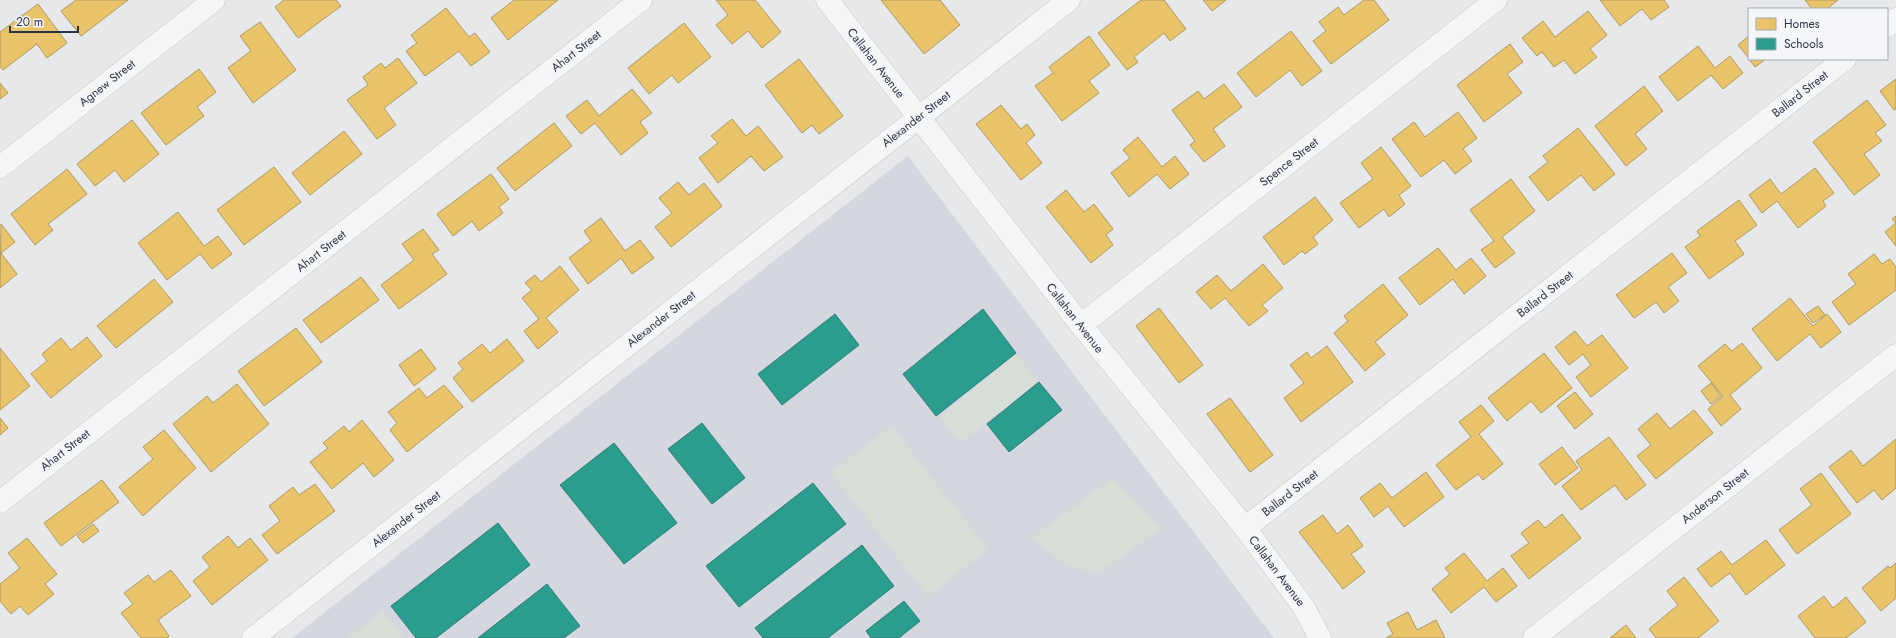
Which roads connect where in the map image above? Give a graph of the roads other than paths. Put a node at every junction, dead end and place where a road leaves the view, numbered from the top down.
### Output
1 (214, 0) edge
2 (641, 0) edge
3 (827, 0) edge
4 (1069, 0) edge
5 (1496, 0) edge
6 (1896, 19) edge
7 (1888, 25) edge
8 (1844, 60) edge
9 (919, 118) junction
10 (0, 167) edge
11 (1081, 325) junction
12 (1896, 355) edge
13 (0, 502) edge
14 (1245, 528) junction
15 (253, 638) edge
16 (1320, 638) edge
17 (1534, 638) edge

1 - 10 street, Agnew Street
2 - 13 street, Ahart Street
3 - 9 street, Callahan Avenue
4 - 9 street, Alexander Street
5 - 11 street, Spence Street
6 - 7 street
8 - 14 street, Ballard Street
9 - 11 street, Callahan Avenue
9 - 15 street, Alexander Street
11 - 14 street, Callahan Avenue
12 - 17 street, Anderson Street
14 - 16 street, Callahan Avenue

